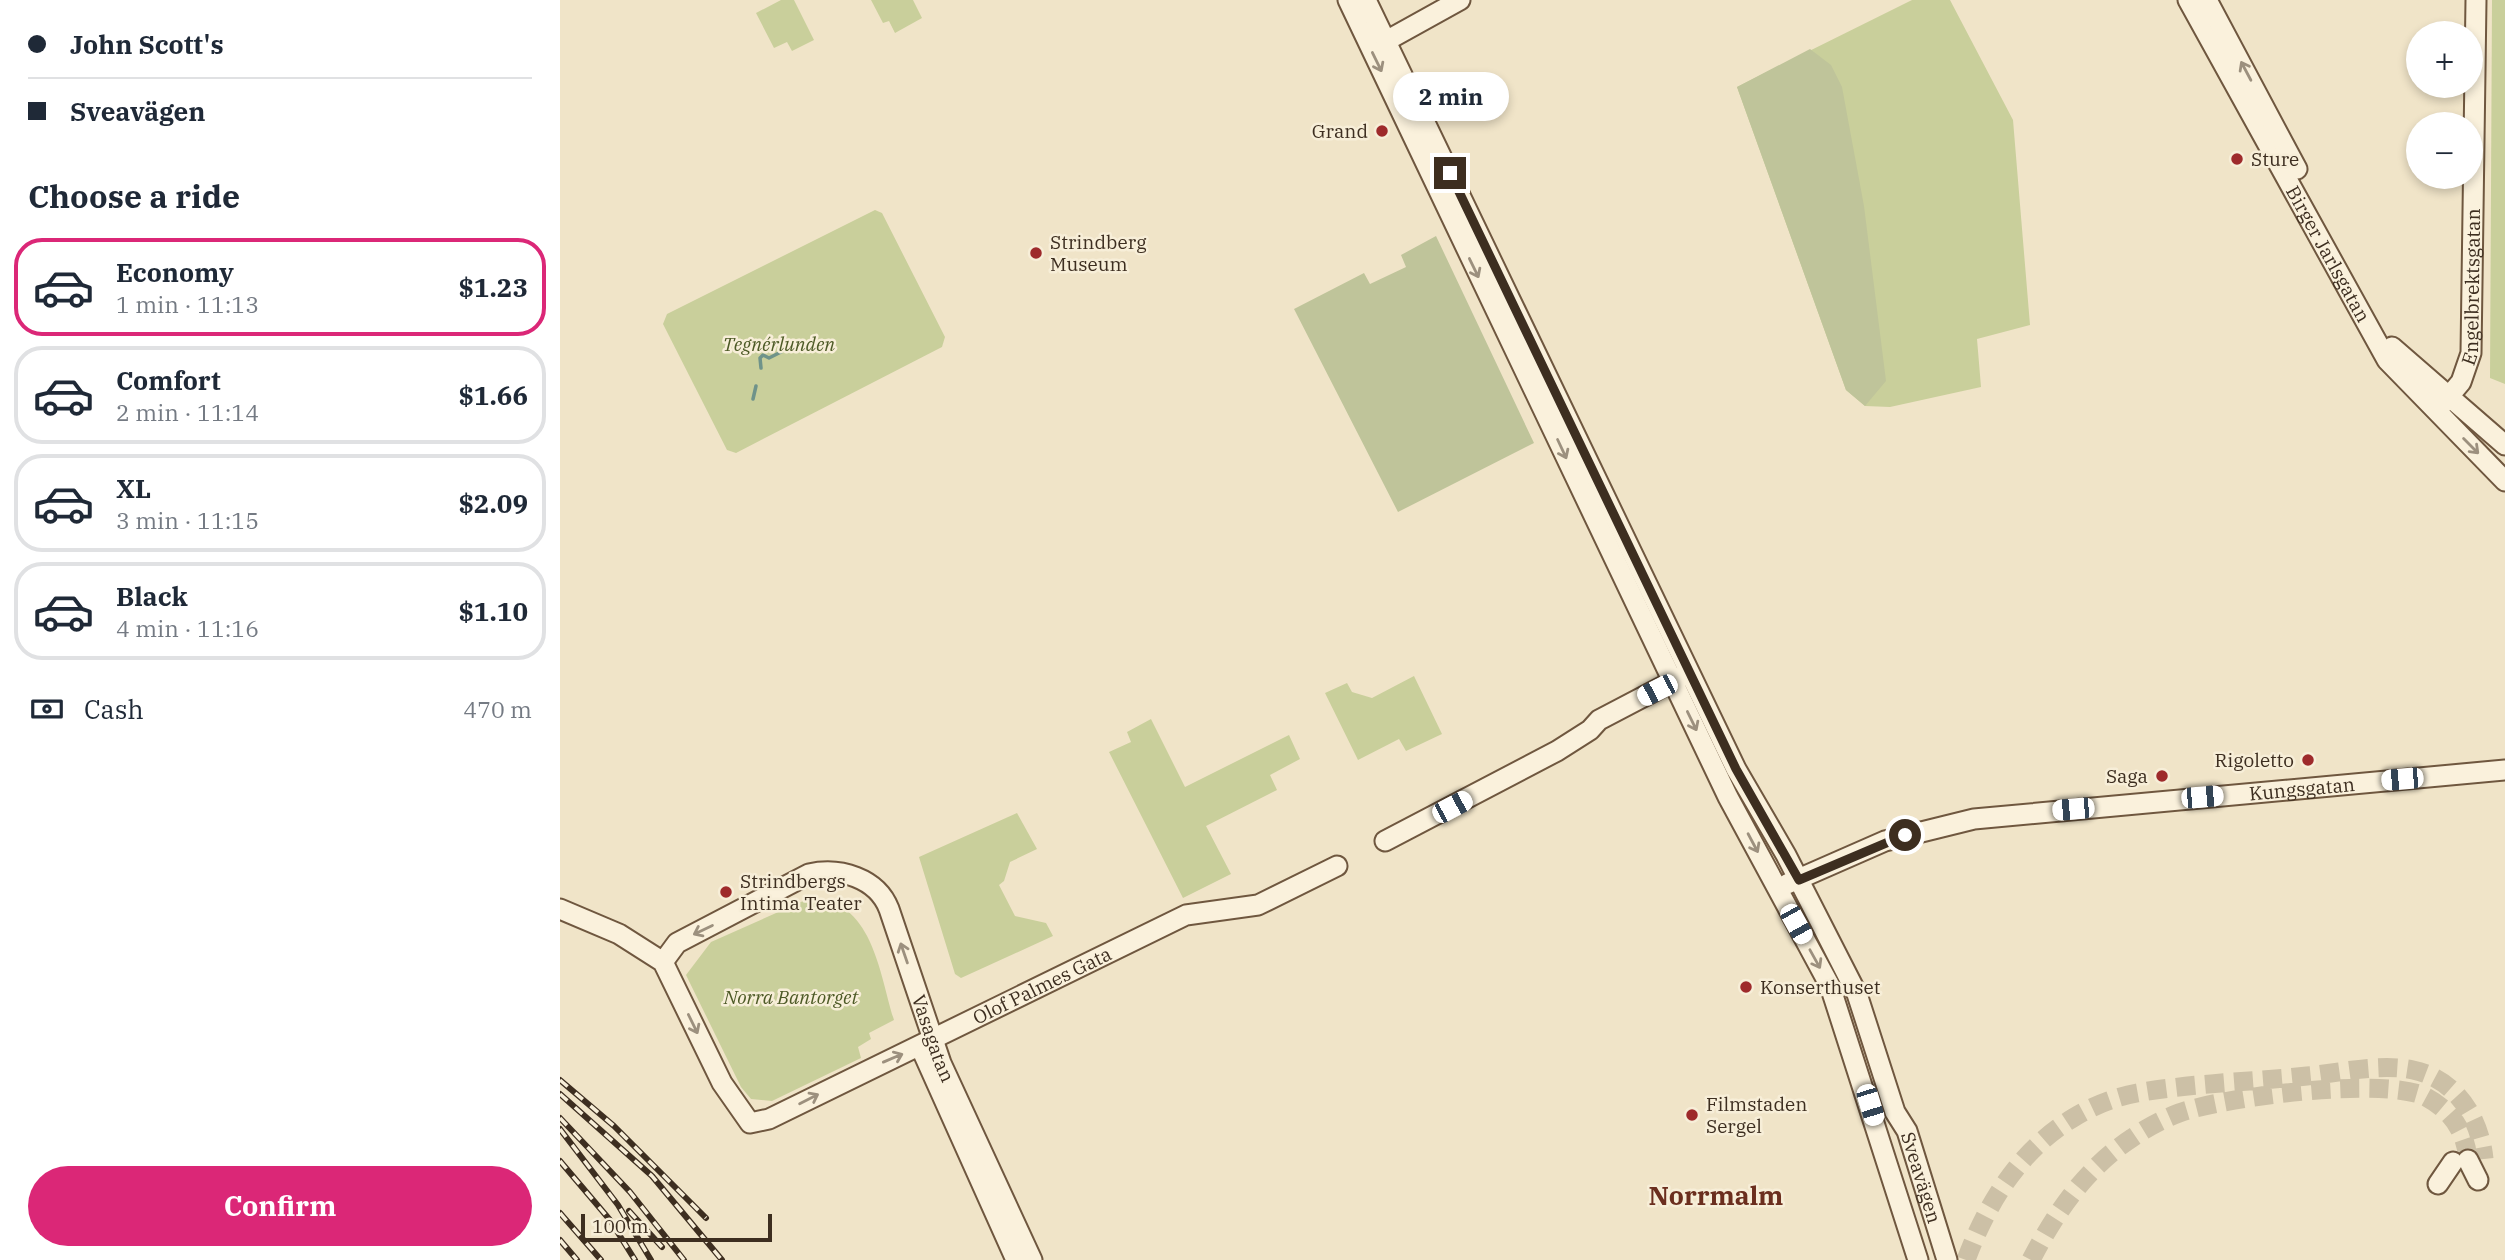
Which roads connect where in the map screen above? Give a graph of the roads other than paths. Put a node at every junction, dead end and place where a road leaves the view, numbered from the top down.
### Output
1 (1348, 0) edge
2 (1366, 0) edge
3 (1460, 0) edge
4 (2188, 0) edge
5 (2207, 0) edge
6 (2476, 0) edge
7 (1386, 41) junction
8 (2442, 405) junction
9 (2505, 445) edge
10 (2505, 481) edge
11 (1683, 681) junction
12 (2505, 770) edge
13 (1385, 841) dead end
14 (1337, 866) dead end
15 (1799, 880) junction
16 (1777, 889) junction
17 (560, 909) edge
18 (625, 937) junction
19 (677, 943) junction
20 (663, 962) junction
21 (1830, 986) junction
22 (927, 1044) junction
23 (1895, 1112) junction
24 (2468, 1160) dead end
25 (2438, 1184) dead end
26 (1015, 1260) edge
27 (1032, 1260) edge
28 (1918, 1260) edge
29 (1927, 1260) edge
30 (1937, 1260) edge
31 (1947, 1260) edge

1 -> 11 main road, Sveavägen
2 - 7 main road, Sveavägen
3 - 7 main road
4 - 8 main road, Birger Jarlsgatan
8 -> 5 main road, Birger Jarlsgatan
6 - 8 main road, Engelbrektsgatan
7 - 11 main road, Sveavägen
8 - 9 main road, Birger Jarlsgatan
8 -> 10 main road, Birger Jarlsgatan
11 - 13 main road
11 - 15 main road, Sveavägen
11 -> 16 main road, Sveavägen
12 - 15 main road, Kungsgatan
14 - 22 main road, Olof Palmes Gata
15 - 16 main road, Kungsgatan
15 - 23 main road, Sveavägen
16 -> 21 main road, Sveavägen
17 - 18 main road
18 - 19 main road
18 - 20 main road
19 - 20 main road
22 -> 19 main road, Vasagatan
20 -> 22 main road, Olof Palmes Gata
21 - 28 main road, Sveavägen
21 - 29 main road
22 - 26 main road, Vasagatan
22 - 27 main road, Vasagatan
23 - 30 main road
23 - 31 main road, Sveavägen
24 - 25 main road
26 - 27 main road

